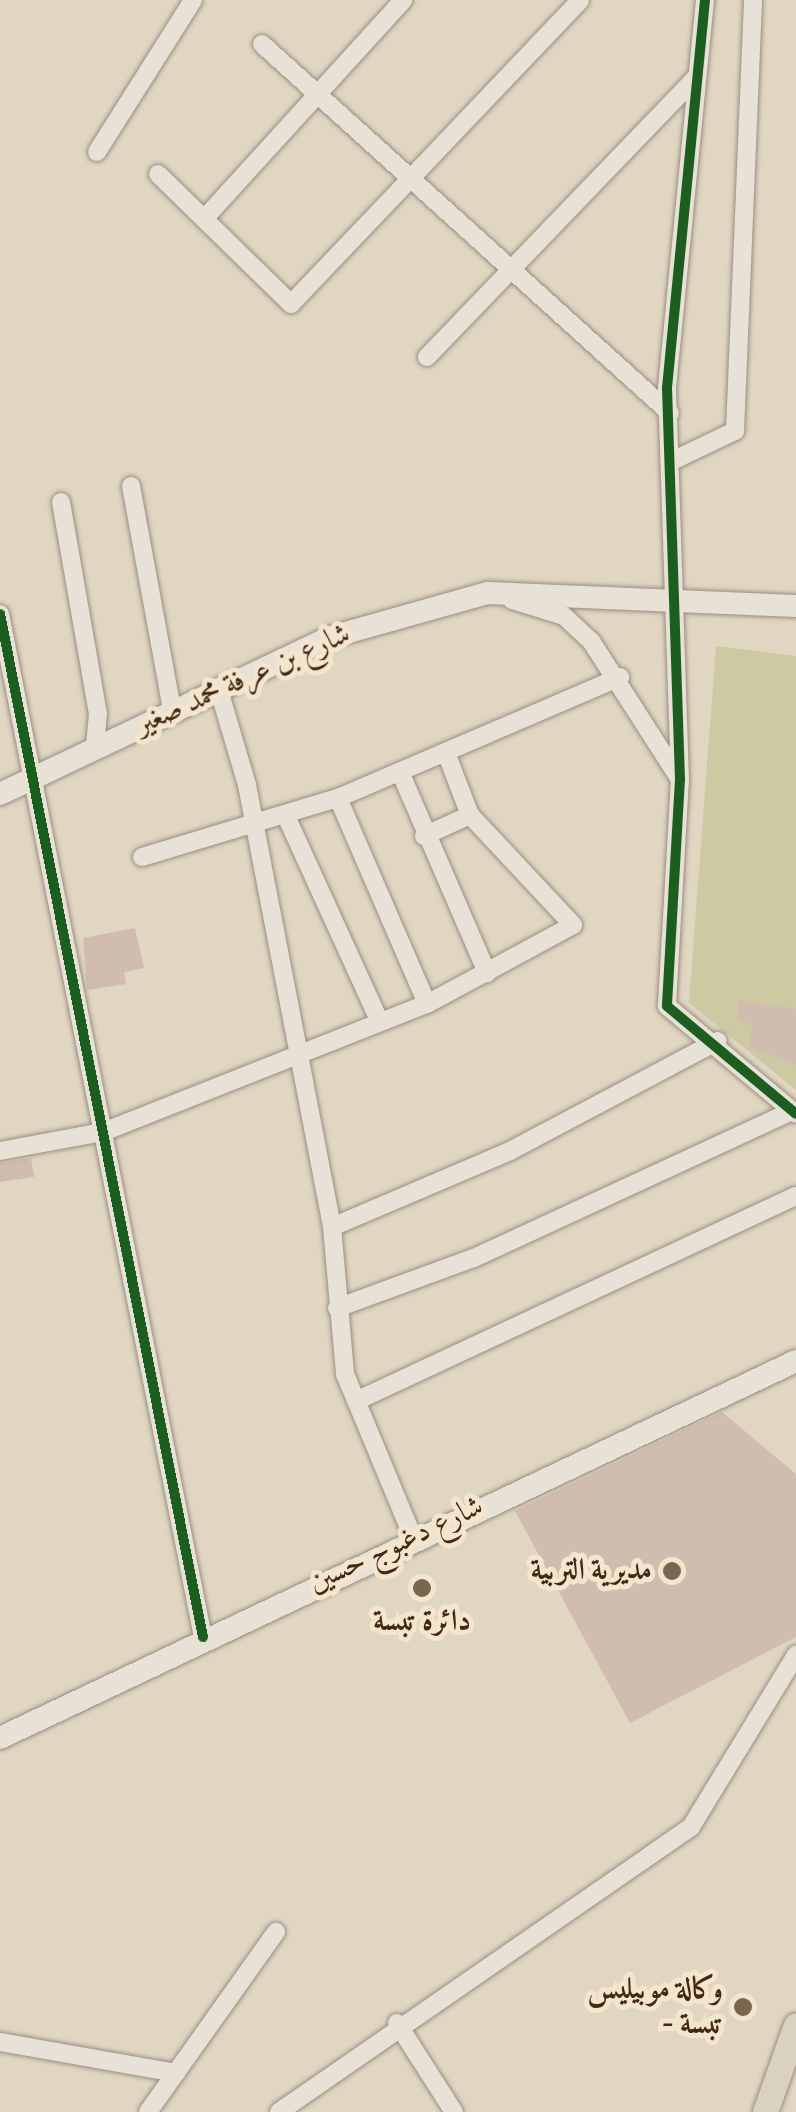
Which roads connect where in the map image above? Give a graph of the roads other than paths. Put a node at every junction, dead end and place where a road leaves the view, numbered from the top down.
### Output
1 (193, 0) edge
2 (402, 0) edge
3 (580, 0) edge
4 (705, 0) edge
5 (753, 0) edge
6 (262, 44) dead end
7 (698, 76) junction
8 (319, 96) junction
9 (96, 152) dead end
10 (158, 174) dead end
11 (410, 179) junction
12 (204, 219) junction
13 (509, 268) junction
14 (428, 357) dead end
15 (670, 414) junction
16 (672, 461) junction
17 (131, 486) dead end
18 (61, 502) dead end
19 (488, 593) junction
20 (680, 596) junction
21 (796, 606) edge
22 (0, 614) edge
23 (620, 678) junction
24 (218, 687) junction
25 (172, 710) junction
26 (94, 747) junction
27 (447, 755) junction
28 (402, 774) junction
29 (33, 778) junction
30 (680, 779) junction
31 (0, 794) edge
32 (338, 798) junction
33 (470, 815) junction
34 (286, 816) junction
35 (256, 828) junction
36 (424, 836) junction
37 (142, 857) dead end
38 (487, 973) junction
39 (427, 1004) junction
40 (378, 1018) junction
41 (718, 1040) junction
42 (295, 1056) junction
43 (794, 1113) edge
44 (103, 1132) junction
45 (0, 1151) edge
46 (796, 1196) edge
47 (332, 1228) junction
48 (337, 1308) junction
49 (796, 1361) edge
50 (356, 1401) junction
51 (412, 1536) junction
52 (202, 1637) junction
53 (796, 1655) edge
54 (0, 1738) edge
55 (276, 1932) dead end
56 (397, 2023) junction
57 (796, 2026) edge
58 (0, 2042) edge
59 (176, 2073) junction
60 (148, 2112) edge
61 (279, 2112) edge
62 (454, 2112) edge
63 (766, 2112) edge

1 - 9 street
2 - 8 street
3 - 11 street
4 - 7 street
5 - 16 street
6 - 8 street
7 - 13 street
7 - 15 street
8 - 11 street
8 - 12 street
10 - 12 street
11 - 12 street
11 - 13 street
13 - 14 street
13 - 15 street
15 - 16 street
16 - 20 street
17 - 25 street
18 - 26 street
19 - 20 street, شارع بن عرفة محمد صغير
19 - 23 street
19 - 24 street, شارع بن عرفة محمد صغير
20 - 21 street, شارع بن عرفة محمد صغير
20 - 30 street
22 - 29 street
23 - 27 street
23 - 30 street
24 - 25 street, شارع بن عرفة محمد صغير
24 - 35 street
25 - 26 street, شارع بن عرفة محمد صغير
26 - 29 street, شارع بن عرفة محمد صغير
27 - 28 street
27 - 33 street
28 - 32 street
28 - 36 street
29 - 31 street, شارع بن عرفة محمد صغير
29 - 44 street
30 - 41 street
32 - 34 street
32 - 39 street
33 - 36 street
33 - 38 street
34 - 35 street
34 - 40 street
35 - 37 street
35 - 42 street
36 - 38 street
38 - 39 street
39 - 40 street
40 - 42 street
41 - 43 street
41 - 47 street
42 - 44 street
42 - 47 street
43 - 48 street
44 - 45 street
44 - 52 street
46 - 50 street
47 - 48 street
48 - 50 street
49 - 51 street, شارع دغبوج حسين
50 - 51 street
51 - 52 street, شارع دغبوج حسين
52 - 54 street, شارع دغبوج حسين
53 - 56 street
55 - 59 street
56 - 61 street
56 - 62 street
57 - 63 main road
58 - 59 street
59 - 60 street

